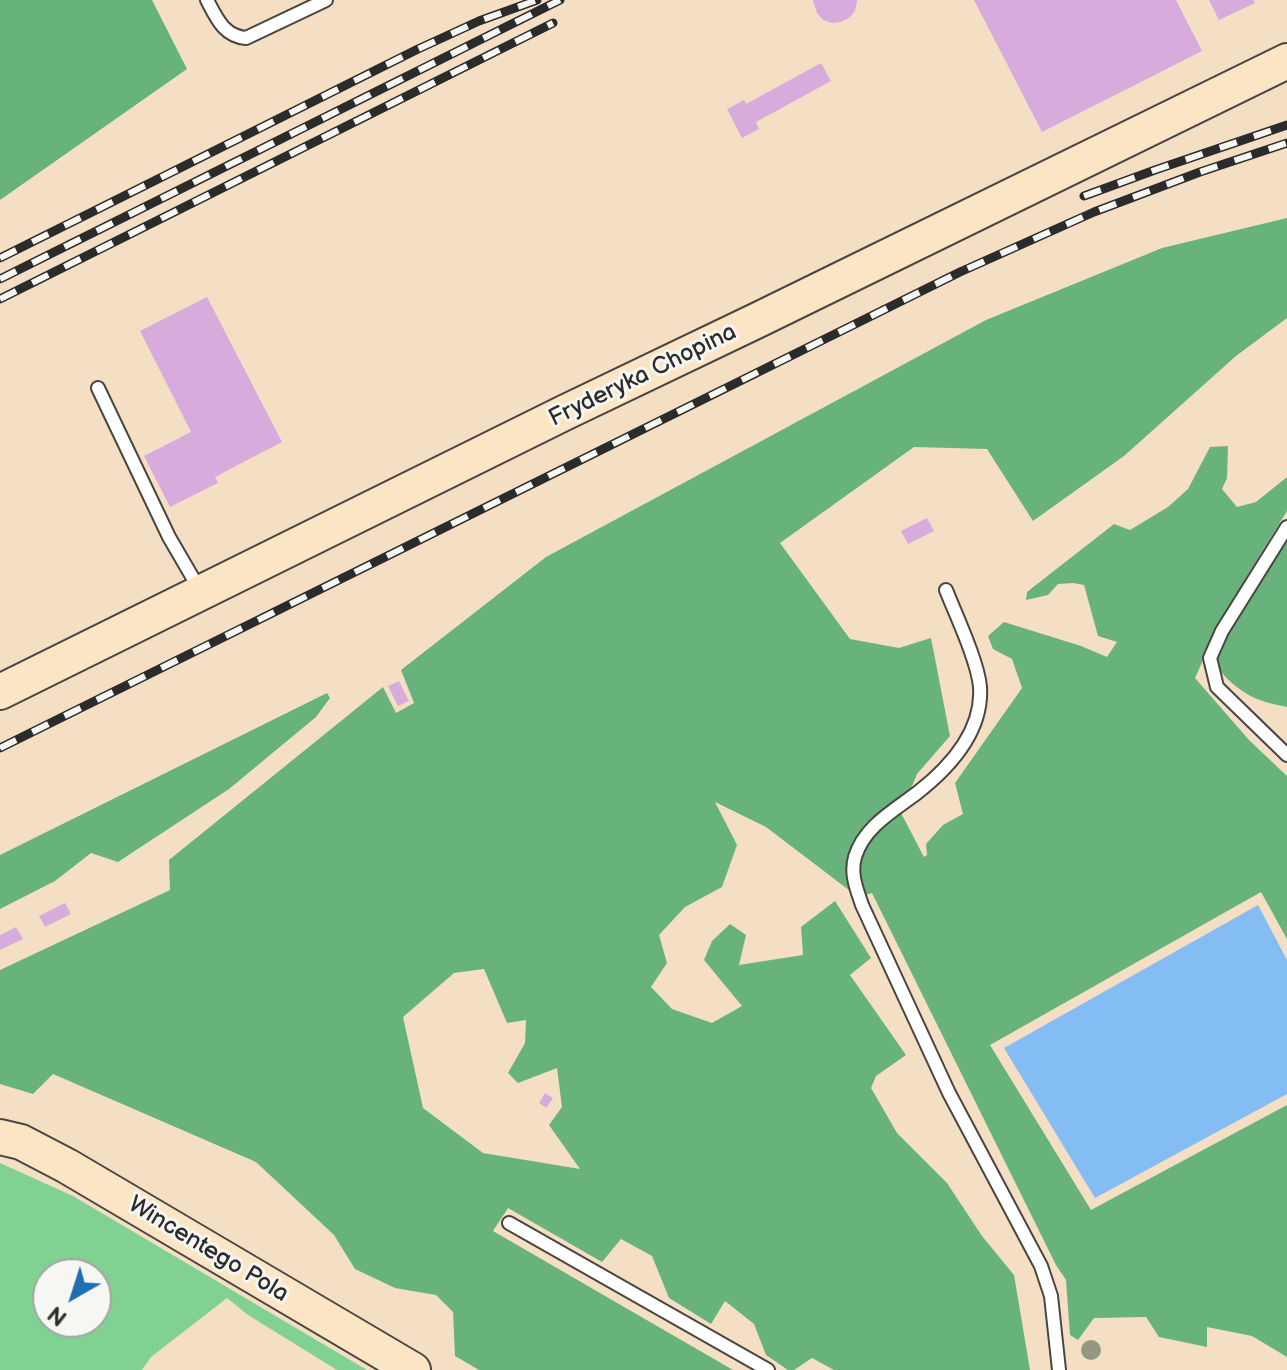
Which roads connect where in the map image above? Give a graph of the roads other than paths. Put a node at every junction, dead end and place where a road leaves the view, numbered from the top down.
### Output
1 (207, 0) edge
2 (326, 0) edge
3 (1287, 61) edge
4 (98, 388) dead end
5 (1287, 527) edge
6 (946, 590) dead end
7 (201, 593) junction
8 (0, 692) edge
9 (1287, 755) edge
10 (0, 1137) edge
11 (509, 1223) dead end
12 (413, 1370) edge
13 (768, 1370) edge
14 (1059, 1370) edge

1 - 2 lane
3 - 7 street, Fryderyka Chopina
4 - 7 lane
5 - 9 lane
6 - 14 lane
7 - 8 street, Fryderyka Chopina
10 - 12 street, Wincentego Pola
11 - 13 lane

